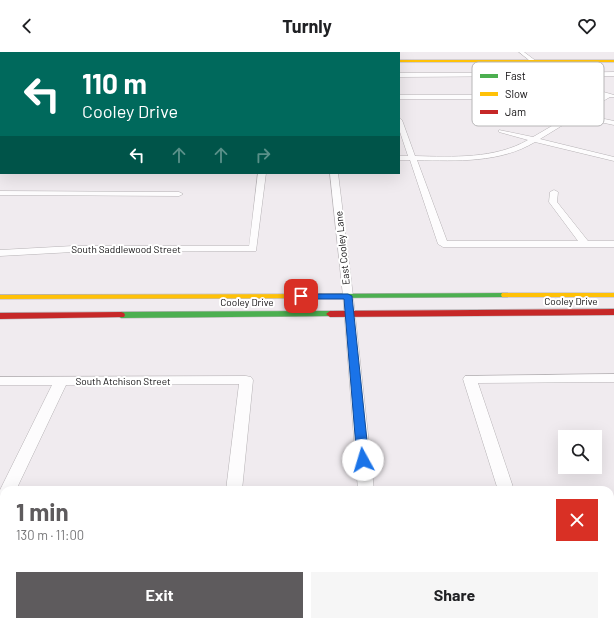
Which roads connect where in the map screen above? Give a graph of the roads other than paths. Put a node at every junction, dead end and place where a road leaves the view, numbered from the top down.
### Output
1 (521, 52) edge
2 (400, 61) edge
3 (531, 61) junction
4 (614, 62) edge
5 (400, 74) edge
6 (472, 74) edge
7 (400, 97) edge
8 (472, 97) edge
9 (604, 121) edge
10 (400, 123) edge
11 (614, 123) edge
12 (556, 126) edge
13 (501, 131) dead end
14 (535, 139) junction
15 (400, 158) edge
16 (412, 158) junction
17 (614, 159) edge
18 (262, 174) edge
19 (334, 174) edge
20 (554, 192) dead end
21 (0, 193) edge
22 (179, 194) dead end
23 (585, 244) junction
24 (614, 244) edge
25 (0, 253) edge
26 (614, 295) edge
27 (348, 296) junction
28 (0, 297) edge
29 (614, 312) edge
30 (349, 313) junction
31 (0, 316) edge
32 (614, 378) edge
33 (0, 381) edge
34 (61, 381) junction
35 (10, 486) edge
36 (234, 486) edge
37 (366, 486) edge
38 (505, 486) edge

1 - 3 street
2 - 3 street
3 - 4 street
5 - 6 street
7 - 8 street
9 - 11 street
10 - 16 street
12 - 14 street
13 - 14 street
14 - 16 street
14 - 17 street
15 - 16 street
16 - 23 street
18 - 25 street, South Saddlewood Street
19 - 27 street, East Cooley Lane
20 - 23 street
21 - 22 street
23 - 24 street
26 - 27 street, Cooley Drive
27 - 28 street, Cooley Drive
27 - 30 street, East Cooley Lane
29 - 30 street, Cooley Drive
30 - 31 street, Cooley Drive
30 - 37 street, East Cooley Lane
32 - 38 street
33 - 34 street, South Atchison Street
34 - 35 street
34 - 36 street, South Atchison Street

